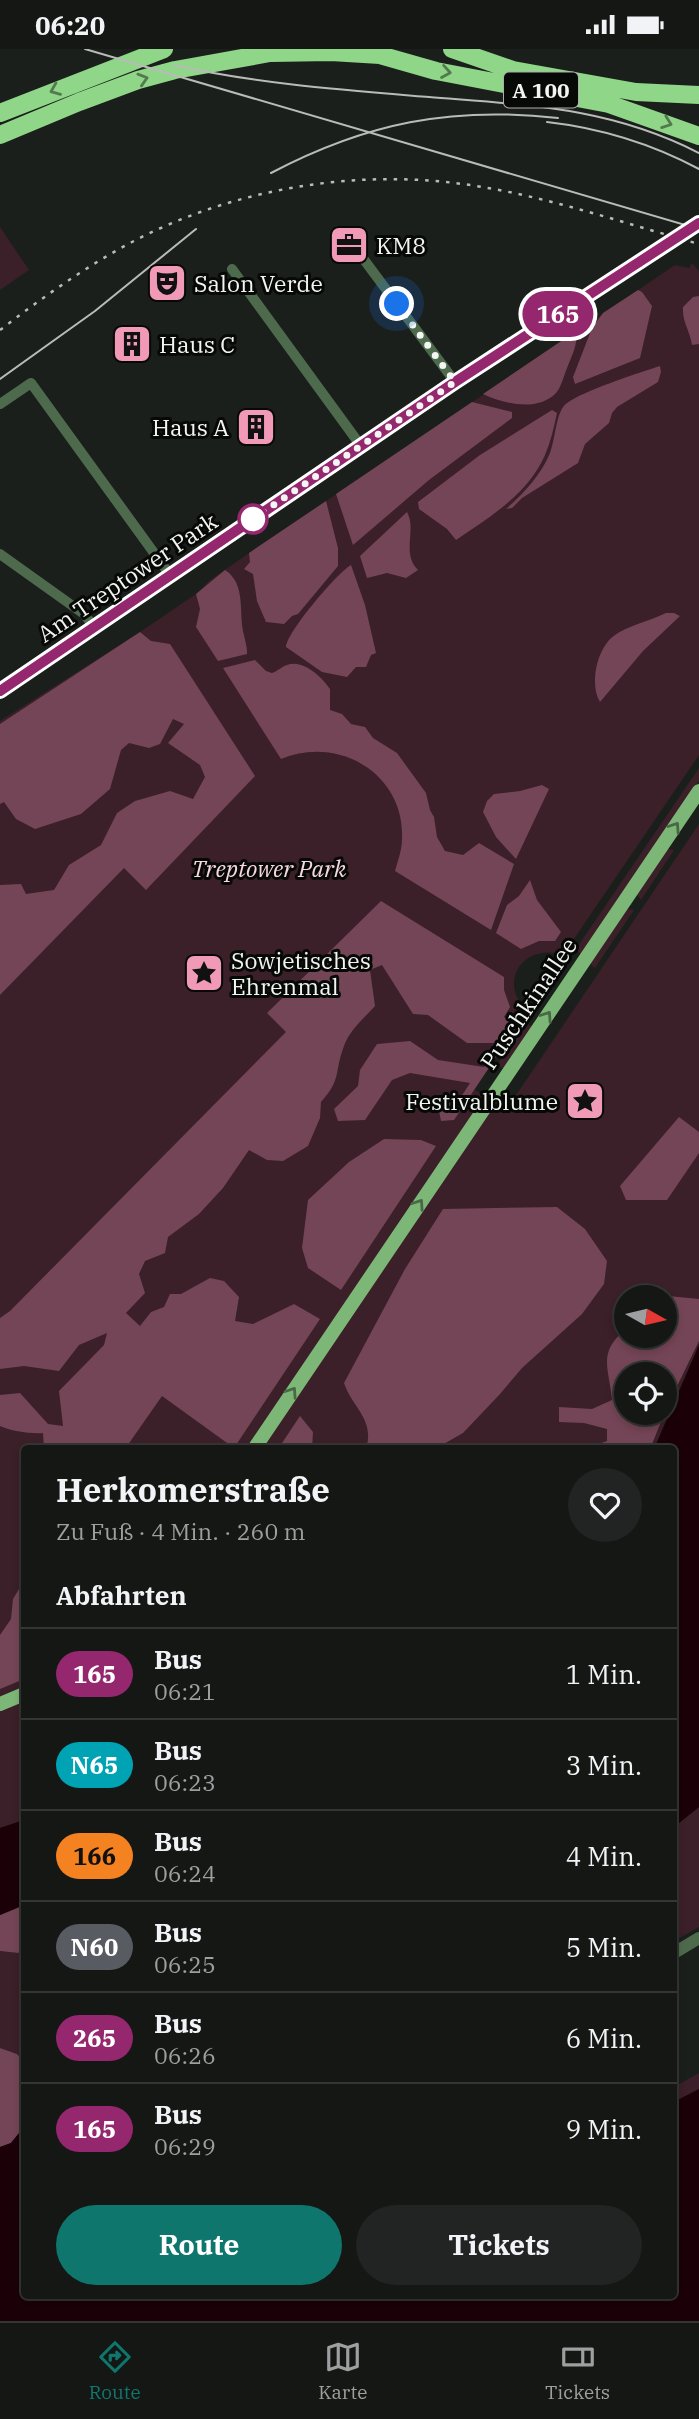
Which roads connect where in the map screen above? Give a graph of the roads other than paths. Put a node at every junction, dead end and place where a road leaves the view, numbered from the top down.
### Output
1 (164, 49) edge
2 (452, 49) edge
3 (699, 95) edge
4 (0, 113) edge
5 (0, 135) edge
6 (699, 136) edge
7 (699, 223) edge
8 (362, 257) dead end
9 (232, 269) dead end
10 (455, 382) junction
11 (0, 404) edge
12 (361, 446) junction
13 (0, 554) edge
14 (170, 575) junction
15 (93, 627) junction
16 (0, 691) edge
17 (699, 791) edge
18 (257, 1445) edge
19 (21, 1695) edge
20 (0, 1704) edge
21 (699, 1938) edge
22 (677, 1951) edge

1 -> 4 highway
2 - 3 highway, A 100
5 -> 6 highway, A 100
7 - 10 main road, Am Treptower Park
8 - 10 street
9 - 12 street
10 - 12 main road, Am Treptower Park
11 - 14 street
12 - 14 main road, Am Treptower Park
13 - 15 street
14 - 15 main road, Am Treptower Park
15 - 16 main road, Am Treptower Park
18 -> 17 main road, Puschkinallee
19 - 20 main road
21 - 22 street

